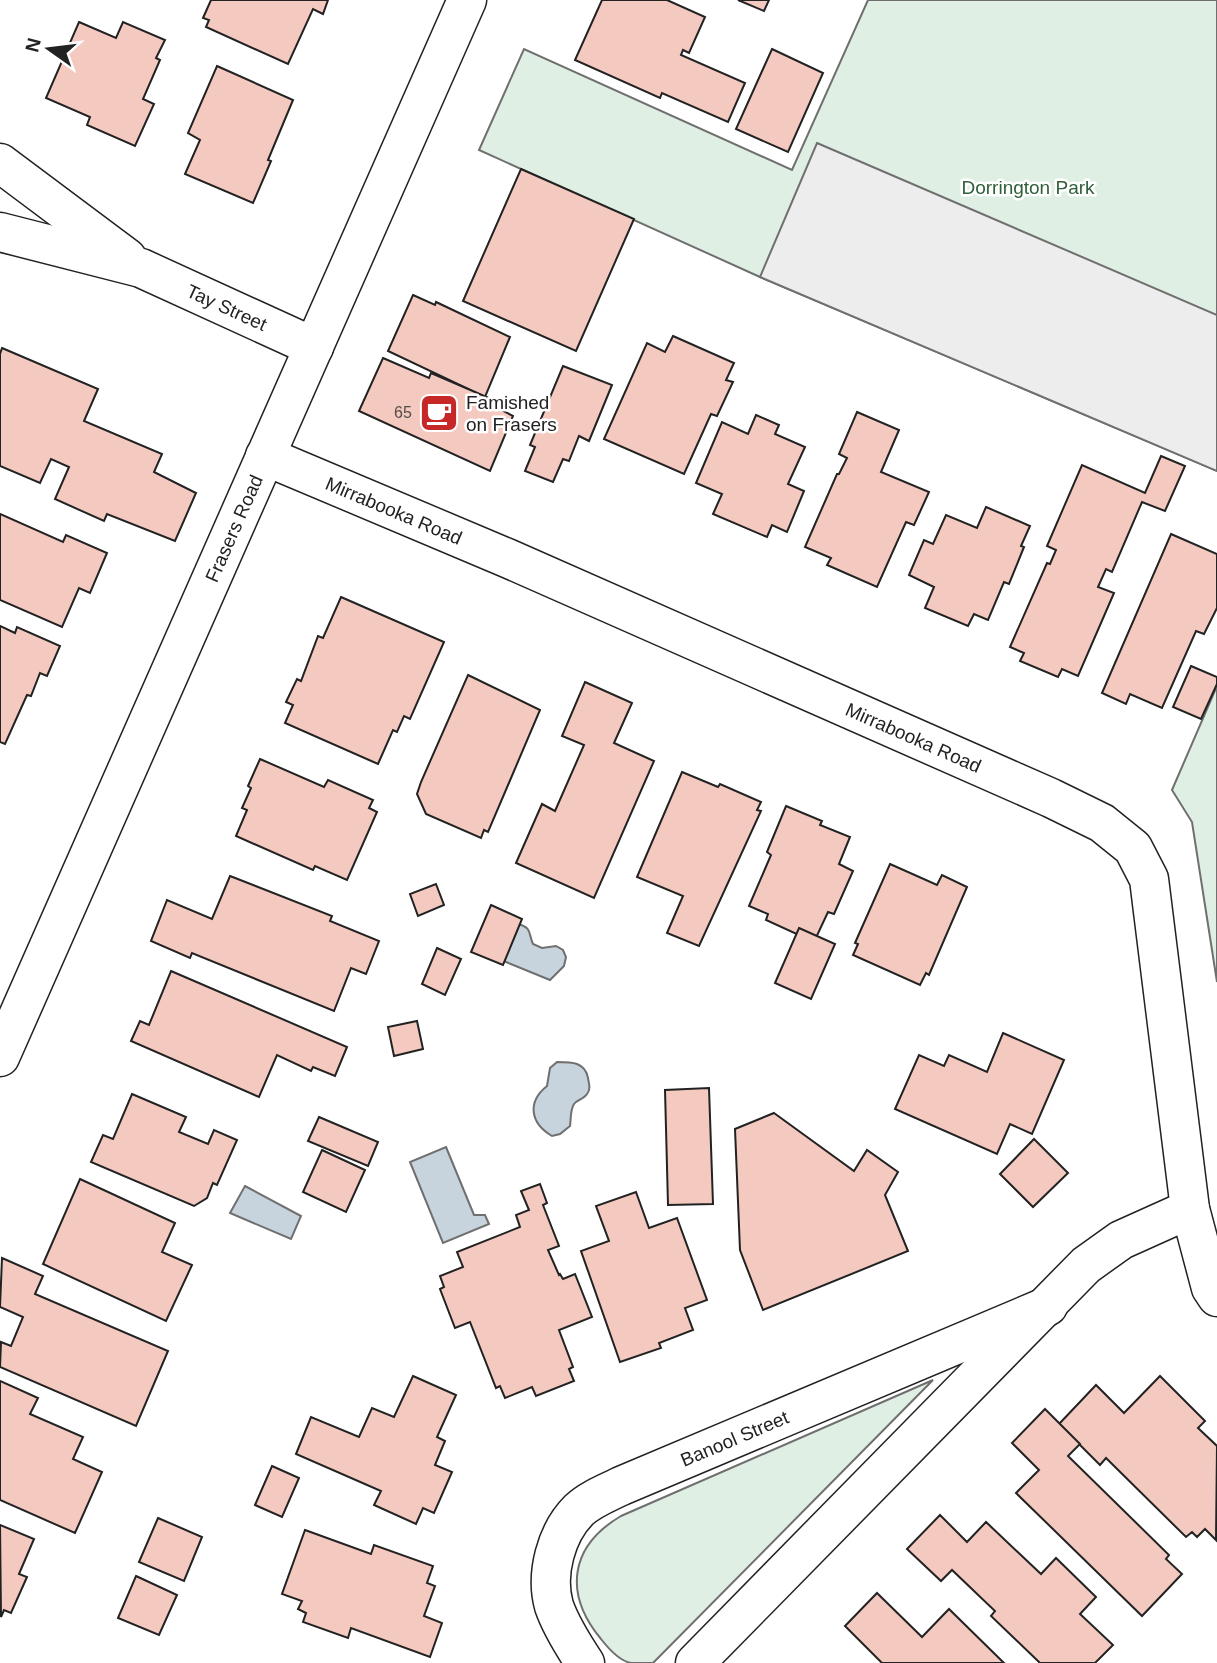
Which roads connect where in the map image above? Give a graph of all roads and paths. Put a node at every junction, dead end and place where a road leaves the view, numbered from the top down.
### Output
1 (467, 0) edge
2 (0, 163) edge
3 (0, 232) edge
4 (141, 268) junction
5 (314, 347) junction
6 (265, 456) junction
7 (0, 1057) edge
8 (1190, 1209) junction
9 (1217, 1297) edge
10 (1048, 1306) junction
11 (585, 1663) edge
12 (695, 1663) edge

1 - 5 street, Frasers Road
2 - 4 street, Tay Street
3 - 4 street, Tay Street
4 - 5 street, Tay Street
5 - 6 street, Frasers Road
6 - 7 street, Frasers Road
6 - 8 street, Mirrabooka Road
8 - 9 street, Mirrabooka Road
8 - 10 street, Banool Street
10 - 11 street, Banool Street
10 - 12 street, Banool Street

